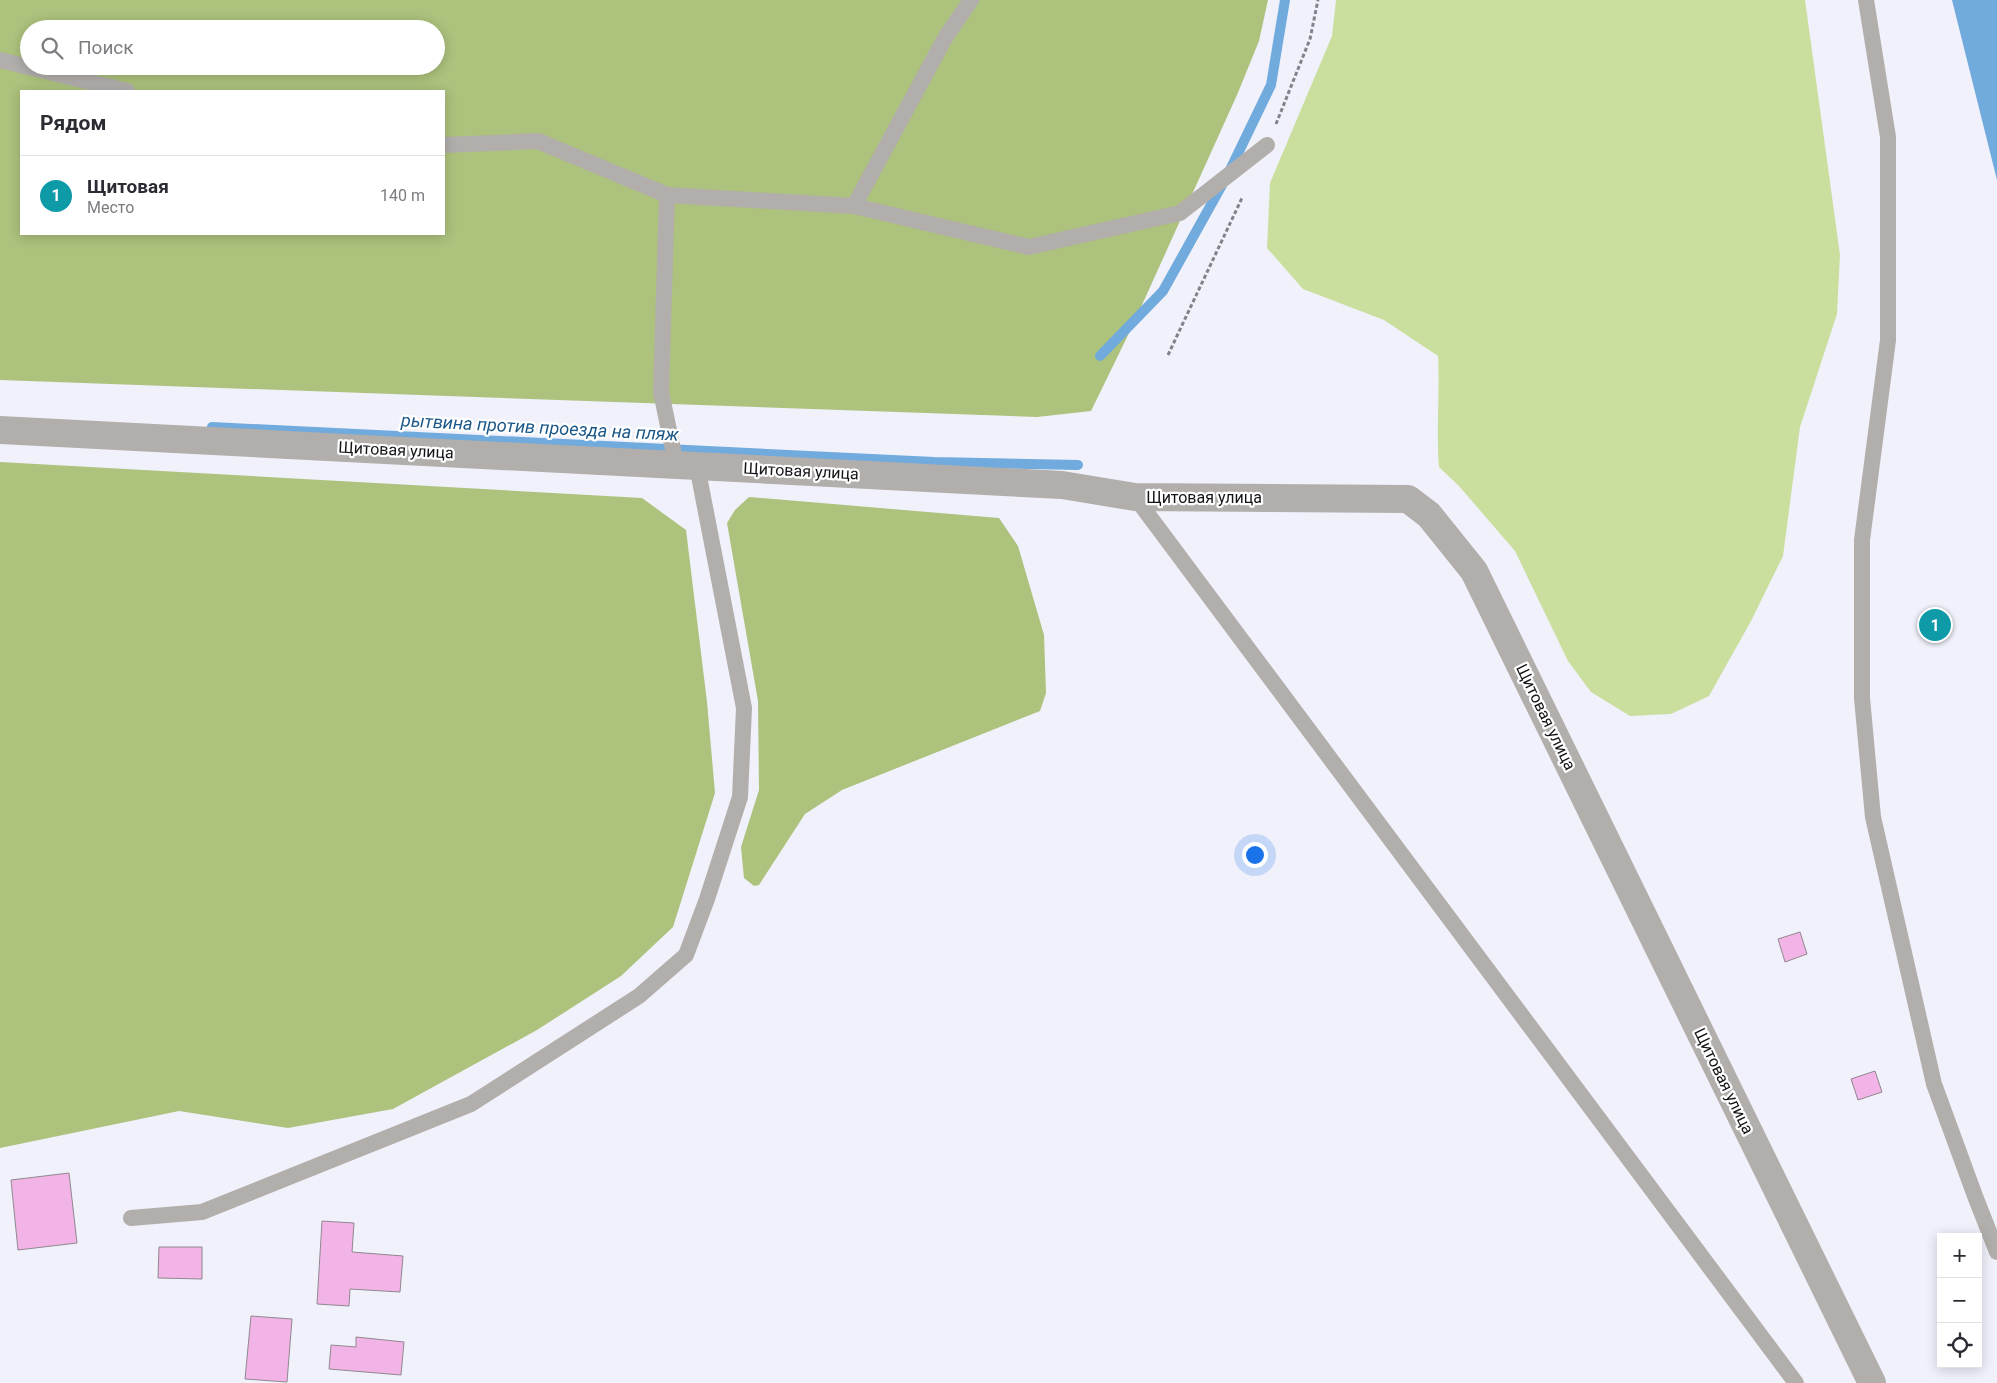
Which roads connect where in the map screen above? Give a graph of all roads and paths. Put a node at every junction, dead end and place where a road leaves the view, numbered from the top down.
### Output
1 (971, 0) edge
2 (1866, 0) edge
3 (0, 60) edge
4 (20, 65) edge
5 (61, 75) edge
6 (123, 90) edge
7 (445, 145) edge
8 (1267, 145) dead end
9 (668, 195) junction
10 (854, 206) junction
11 (0, 430) edge
12 (686, 465) junction
13 (1135, 497) junction
14 (131, 1218) dead end
15 (1997, 1252) edge
16 (1796, 1383) edge
17 (1872, 1383) edge

1 - 10 lane
2 - 15 lane
3 - 4 lane
5 - 6 lane
7 - 9 lane
8 - 10 lane
9 - 10 lane
9 - 12 lane
11 - 12 street, Щитовая улица
12 - 13 street, Щитовая улица
12 - 14 lane
13 - 16 lane
13 - 17 street, Щитовая улица

